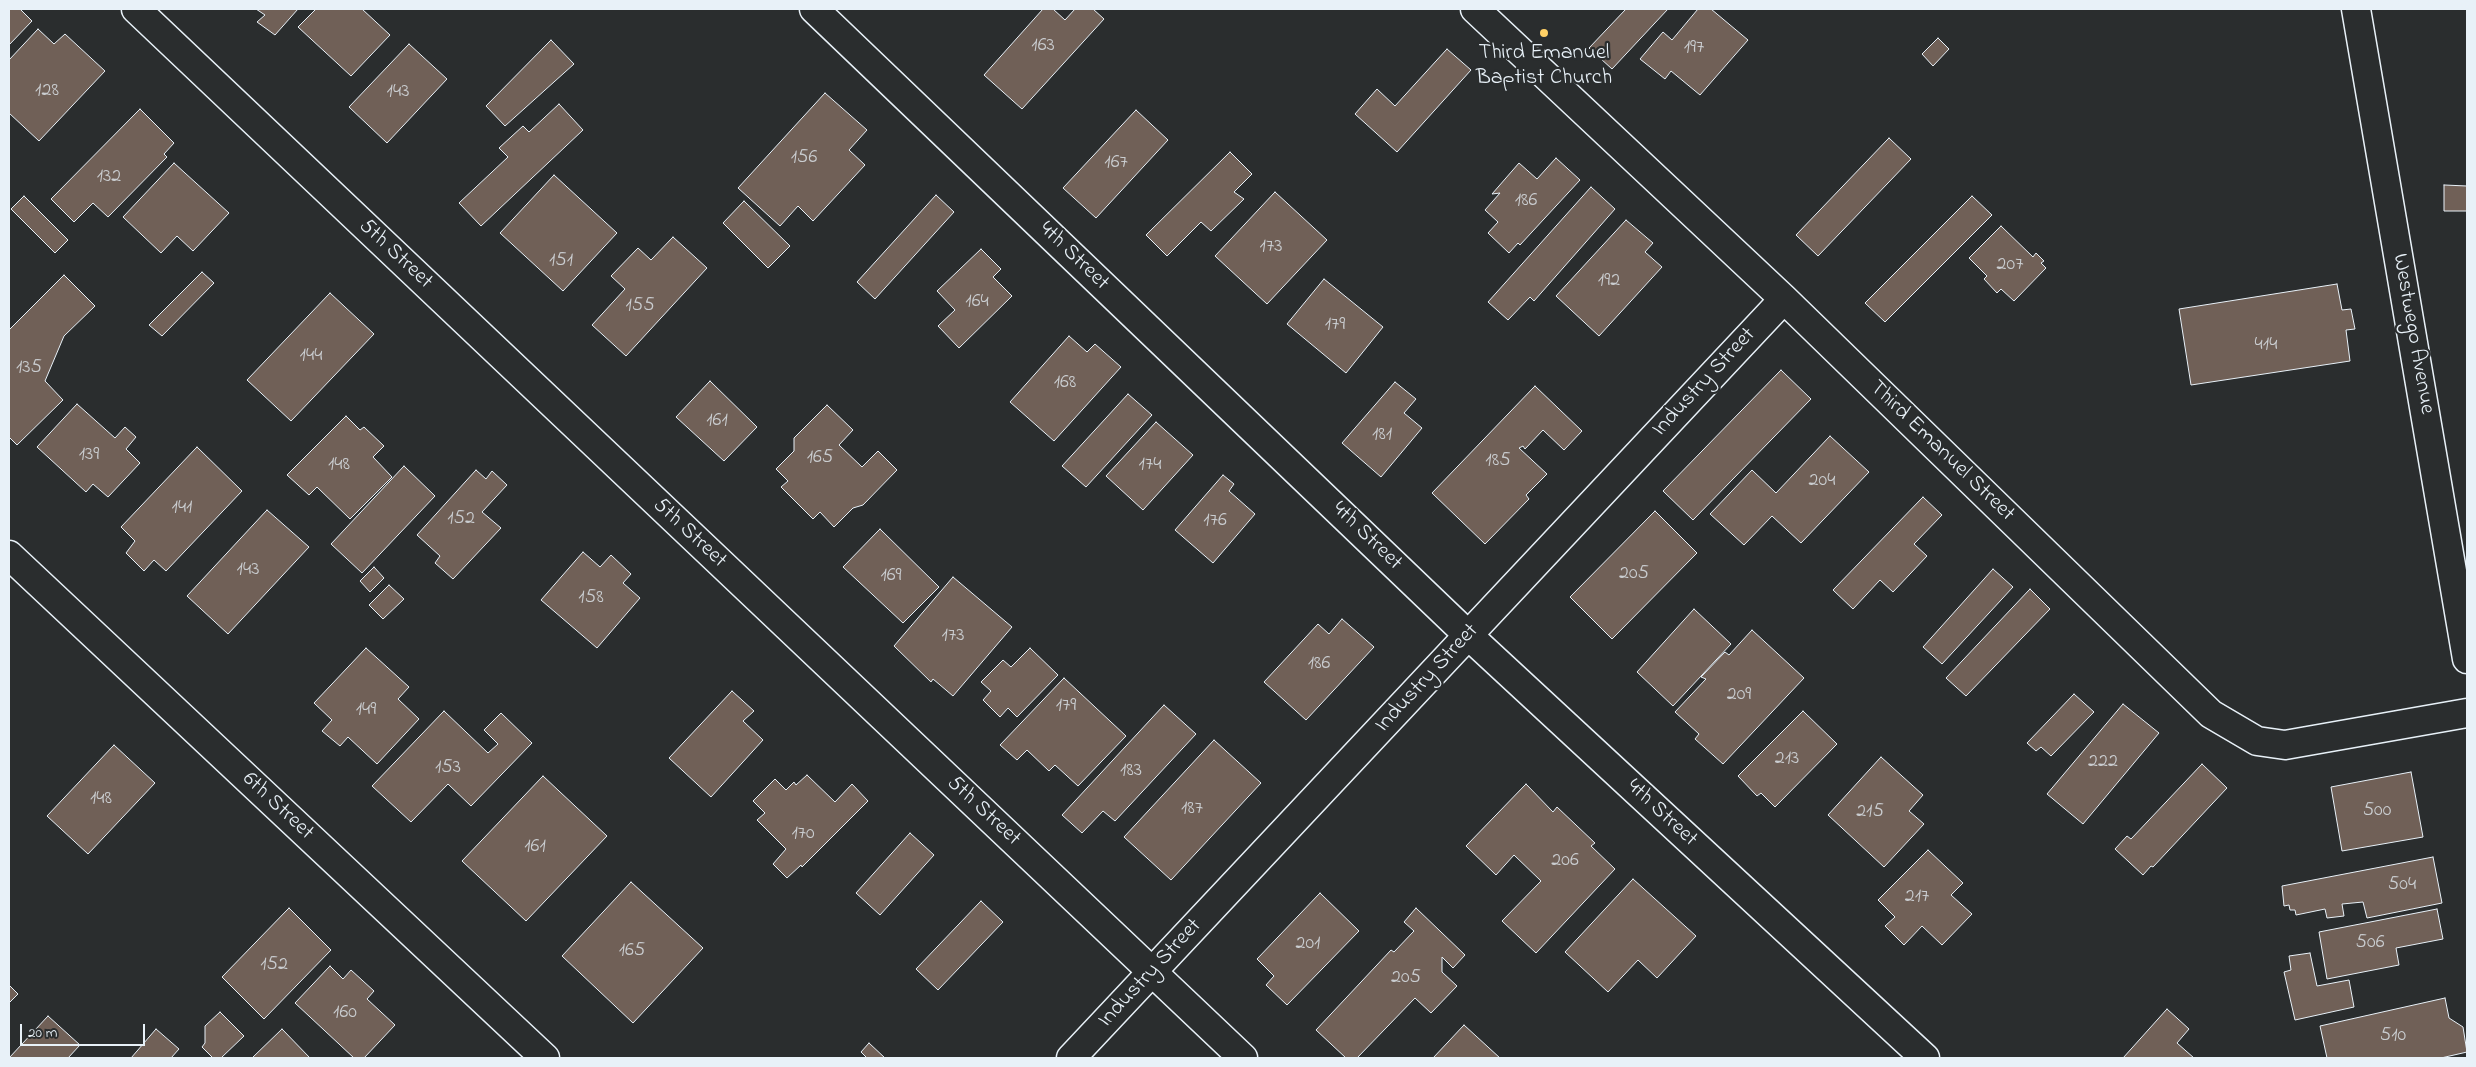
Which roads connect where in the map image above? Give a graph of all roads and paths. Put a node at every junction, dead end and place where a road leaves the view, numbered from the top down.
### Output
1 (136, 9) edge
2 (814, 9) edge
3 (1475, 9) edge
4 (2356, 9) edge
5 (1784, 299) junction
6 (9, 555) edge
7 (1468, 635) junction
8 (2467, 659) edge
9 (2467, 713) edge
10 (1152, 973) junction
11 (545, 1058) edge
12 (1071, 1058) edge
13 (1243, 1058) edge
14 (1925, 1058) edge

1 - 10 street, 5th Street
2 - 7 street, 4th Street
3 - 5 street, Third Emanuel Street
4 - 8 street, Westwego Avenue
5 - 7 street, Industry Street
5 - 9 street, Third Emanuel Street
6 - 11 street, 6th Street
7 - 10 street, Industry Street
7 - 14 street, 4th Street
10 - 12 street, Industry Street
10 - 13 street, 5th Street

